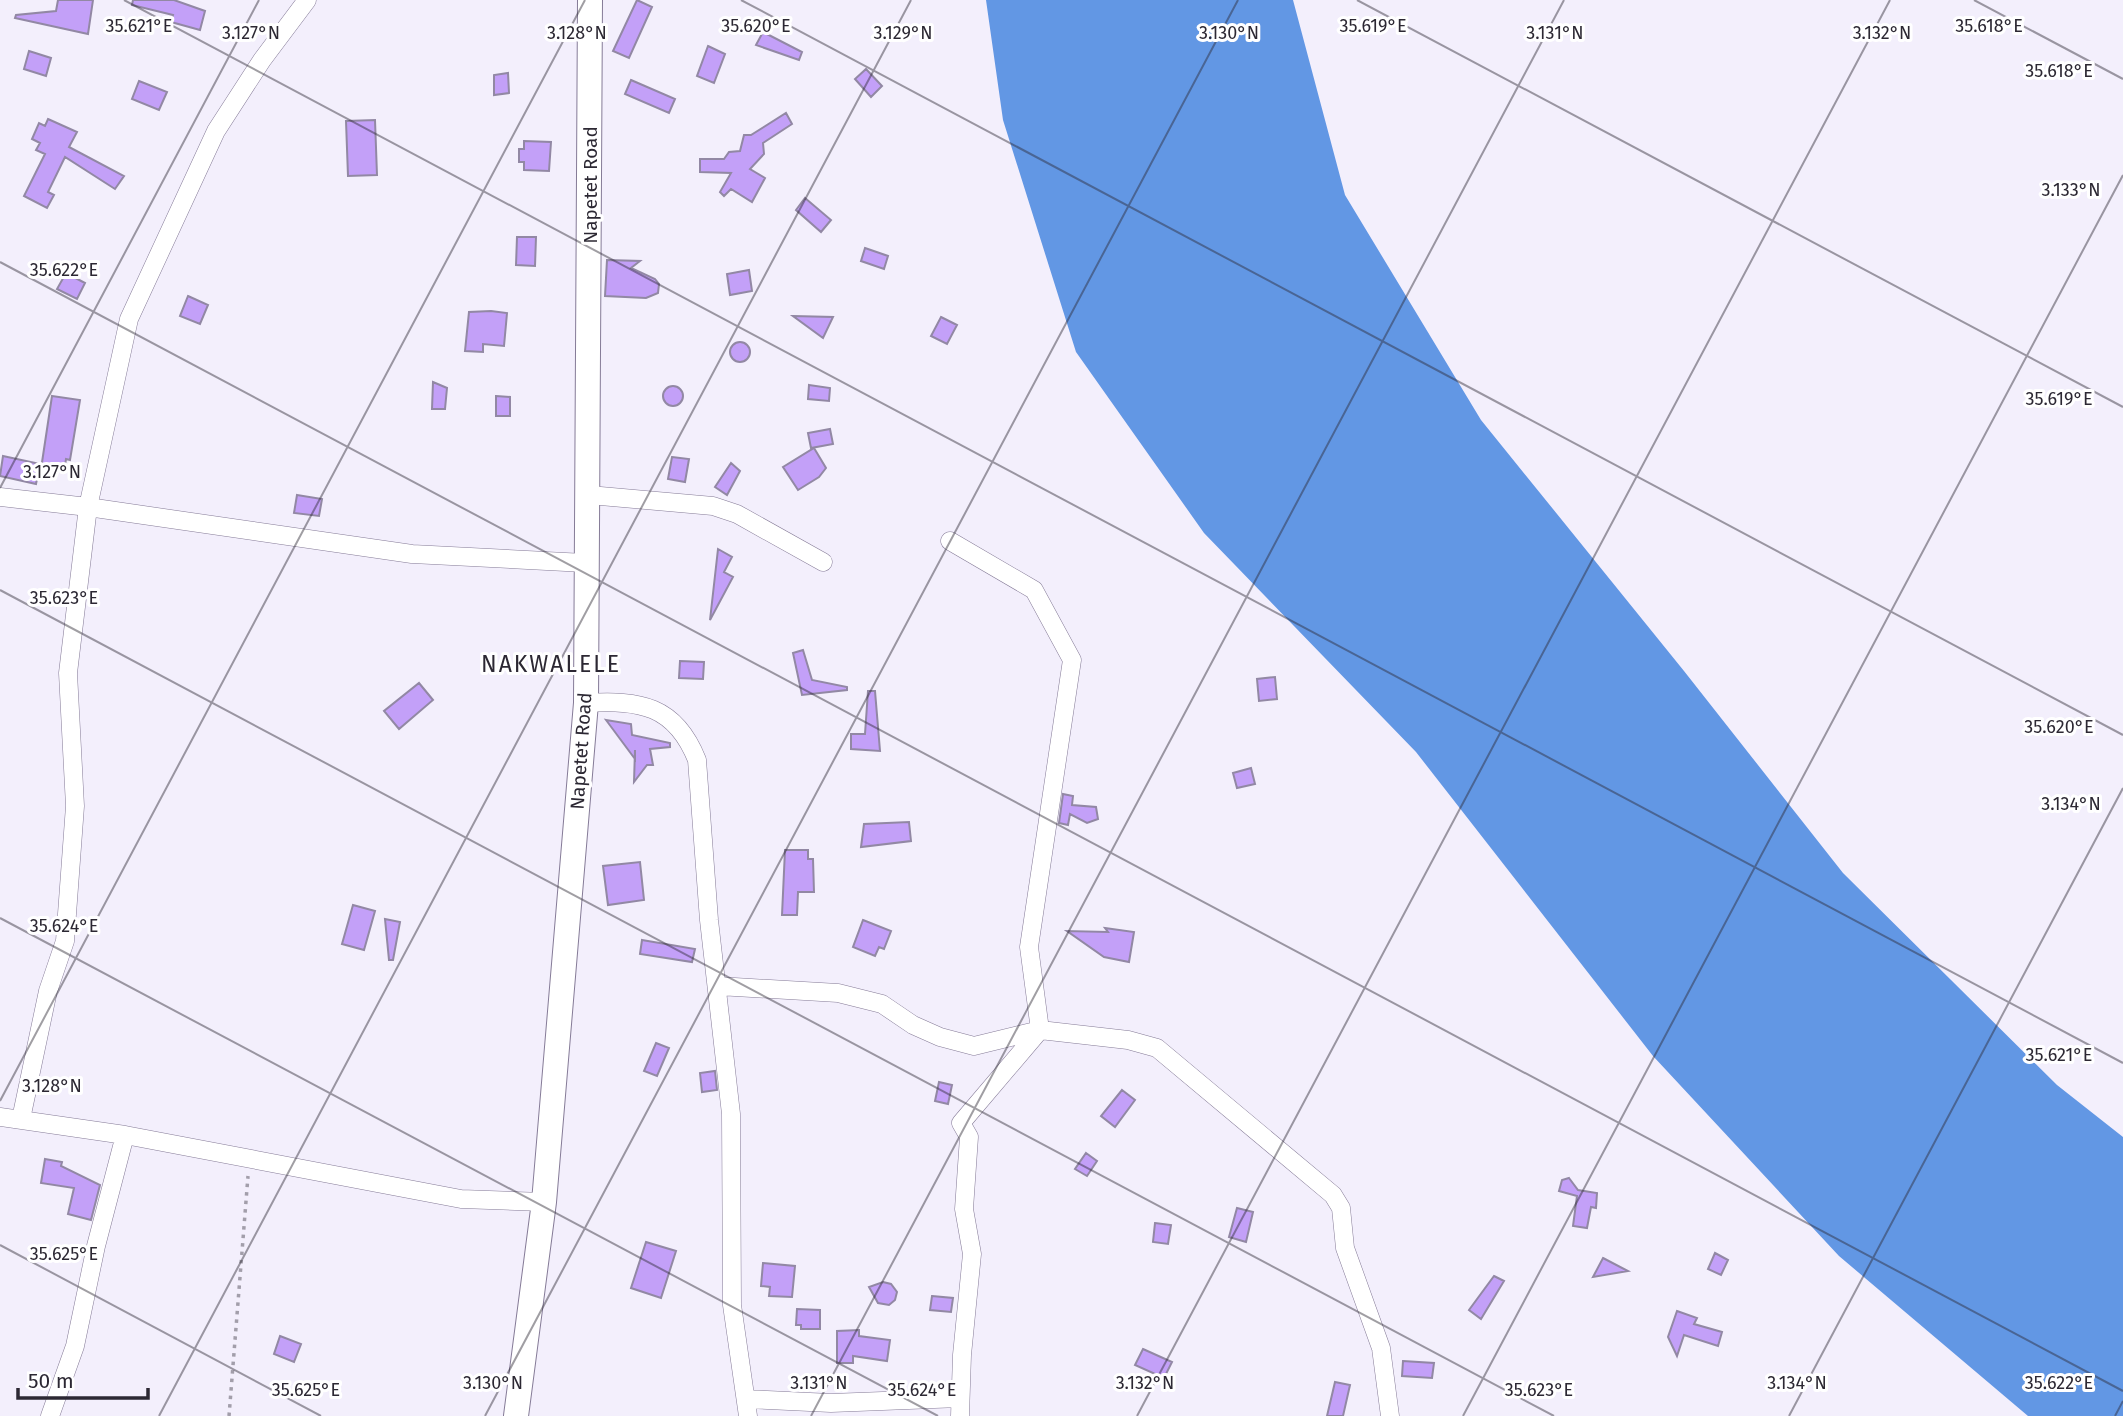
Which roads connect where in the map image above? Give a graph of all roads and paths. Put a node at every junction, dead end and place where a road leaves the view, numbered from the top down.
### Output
1 (307, 0) edge
2 (590, 0) edge
3 (589, 495) junction
4 (0, 497) edge
5 (88, 507) junction
6 (950, 541) dead end
7 (823, 562) dead end
8 (585, 563) junction
9 (586, 703) junction
10 (718, 986) junction
11 (1040, 1030) junction
12 (0, 1117) edge
13 (22, 1119) junction
14 (125, 1135) junction
15 (250, 1160) junction
16 (544, 1202) junction
17 (960, 1407) edge
18 (747, 1408) edge
19 (50, 1416) edge
20 (229, 1416) edge
21 (516, 1416) edge
22 (1390, 1416) edge

1 - 5 street
2 - 3 main road, Napetet Road
3 - 7 street
3 - 8 main road, Napetet Road
4 - 5 street
5 - 8 street
5 - 13 street
6 - 11 street
8 - 9 main road, Napetet Road
9 - 10 street
9 - 16 main road, Napetet Road
10 - 11 street
10 - 18 street
11 - 17 street
11 - 22 street
12 - 13 street
13 - 14 street
14 - 15 street
14 - 19 street
15 - 16 street
15 - 20 path
16 - 21 main road, Napetet Road
17 - 18 street

